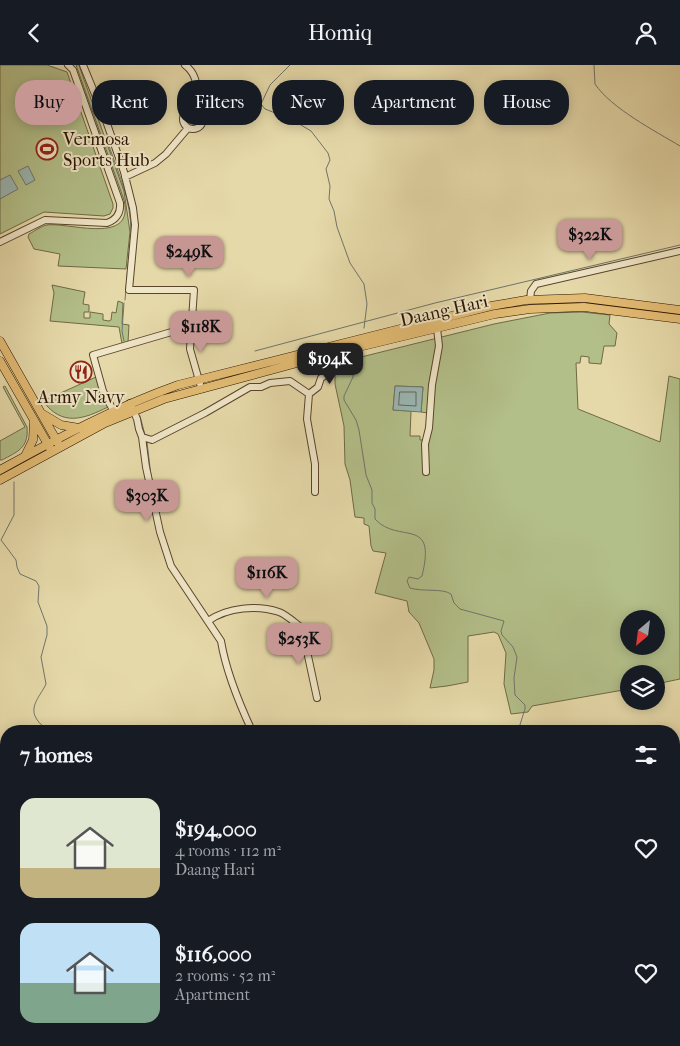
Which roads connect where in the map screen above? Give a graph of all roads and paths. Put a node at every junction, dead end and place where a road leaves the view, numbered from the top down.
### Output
1 (68, 65) edge
2 (84, 65) edge
3 (185, 65) edge
4 (195, 80) edge
5 (200, 125) edge
6 (187, 127) joint
7 (124, 174) junction
8 (0, 242) edge
9 (680, 251) edge
10 (530, 300) junction
11 (680, 311) edge
12 (680, 319) edge
13 (192, 326) junction
14 (437, 328) junction
15 (0, 341) edge
16 (334, 353) junction
17 (0, 361) edge
18 (200, 384) junction
19 (309, 394) junction
20 (132, 407) junction
21 (113, 410) junction
22 (40, 412) junction
23 (33, 420) junction
24 (79, 428) junction
25 (142, 437) junction
26 (58, 443) junction
27 (50, 448) junction
28 (24, 457) junction
29 (0, 470) edge
30 (426, 471) dead end
31 (0, 480) edge
32 (315, 491) dead end
33 (208, 621) junction
34 (317, 698) dead end
35 (250, 725) edge

1 - 8 street
2 - 7 street
3 - 4 street
5 - 6 street
6 - 7 street
7 - 13 street
9 - 10 street
10 - 11 main road, Daang Hari
10 - 18 main road, Daang Hari
12 - 14 main road, Daang Hari
13 - 18 street
13 - 21 street
14 - 16 main road, Daang Hari
14 - 30 street
15 - 22 main road
16 - 18 main road, Daang Hari
16 - 19 street
17 - 23 main road
18 - 20 main road, Daang Hari
19 - 25 street
19 - 32 street
20 - 21 main road, Daang Hari
20 - 25 street
20 - 26 main road, Daang Hari
21 - 24 main road, Daang Hari
22 - 24 main road
22 - 26 main road
23 - 27 main road
23 - 28 main road
24 - 26 main road, Daang Hari
25 - 33 street
26 - 27 main road, Daang Hari
27 - 28 main road, Daang Hari
27 - 31 main road, Daang Hari
28 - 29 main road, Daang Hari
33 - 34 street
33 - 35 street

